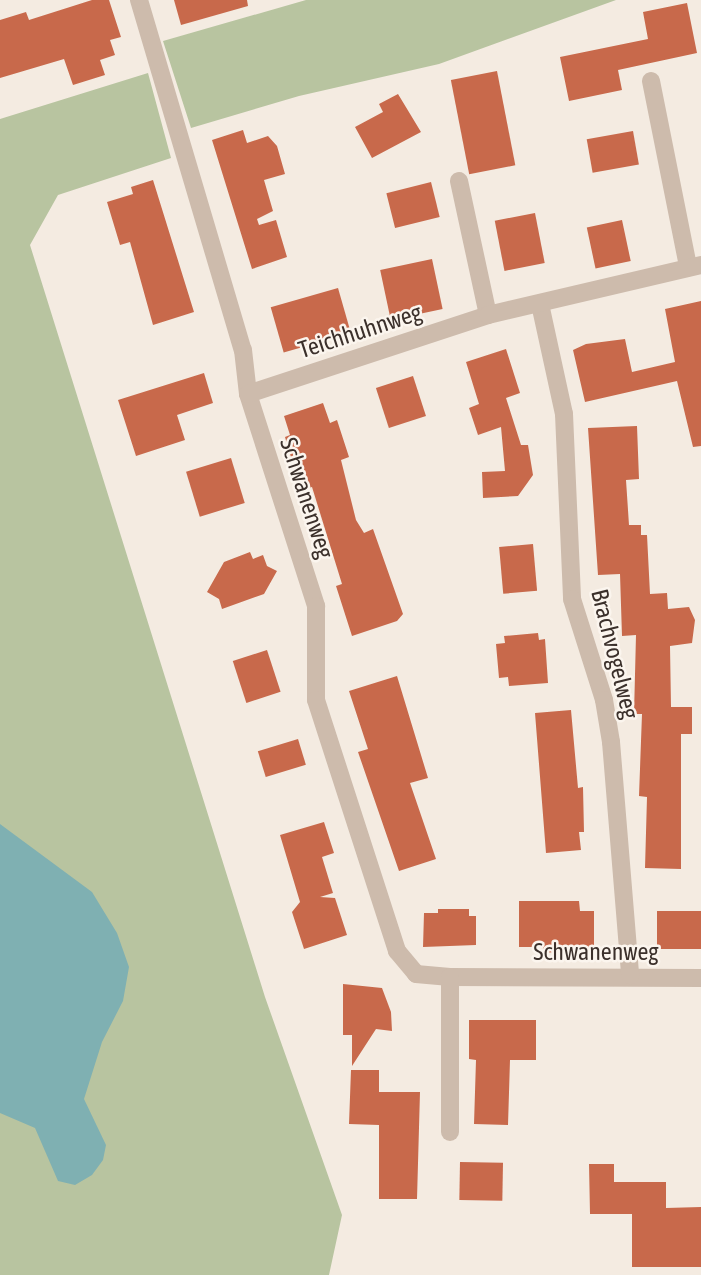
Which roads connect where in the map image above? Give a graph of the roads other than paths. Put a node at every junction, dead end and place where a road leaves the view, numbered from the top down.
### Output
1 (139, 0) edge
2 (651, 81) dead end
3 (459, 181) dead end
4 (694, 266) edge
5 (540, 304) junction
6 (488, 315) junction
7 (248, 394) junction
8 (630, 975) junction
9 (450, 977) junction
10 (701, 978) edge
11 (450, 1132) dead end

1 - 7 street, Schwanenweg
2 - 4 street, Teichhuhnweg
3 - 6 street
4 - 5 street, Teichhuhnweg
5 - 6 street, Teichhuhnweg
5 - 8 street, Brachvogelweg
6 - 7 street, Teichhuhnweg
7 - 9 street, Schwanenweg
8 - 9 street, Schwanenweg
8 - 10 street, Schwanenweg
9 - 11 street

